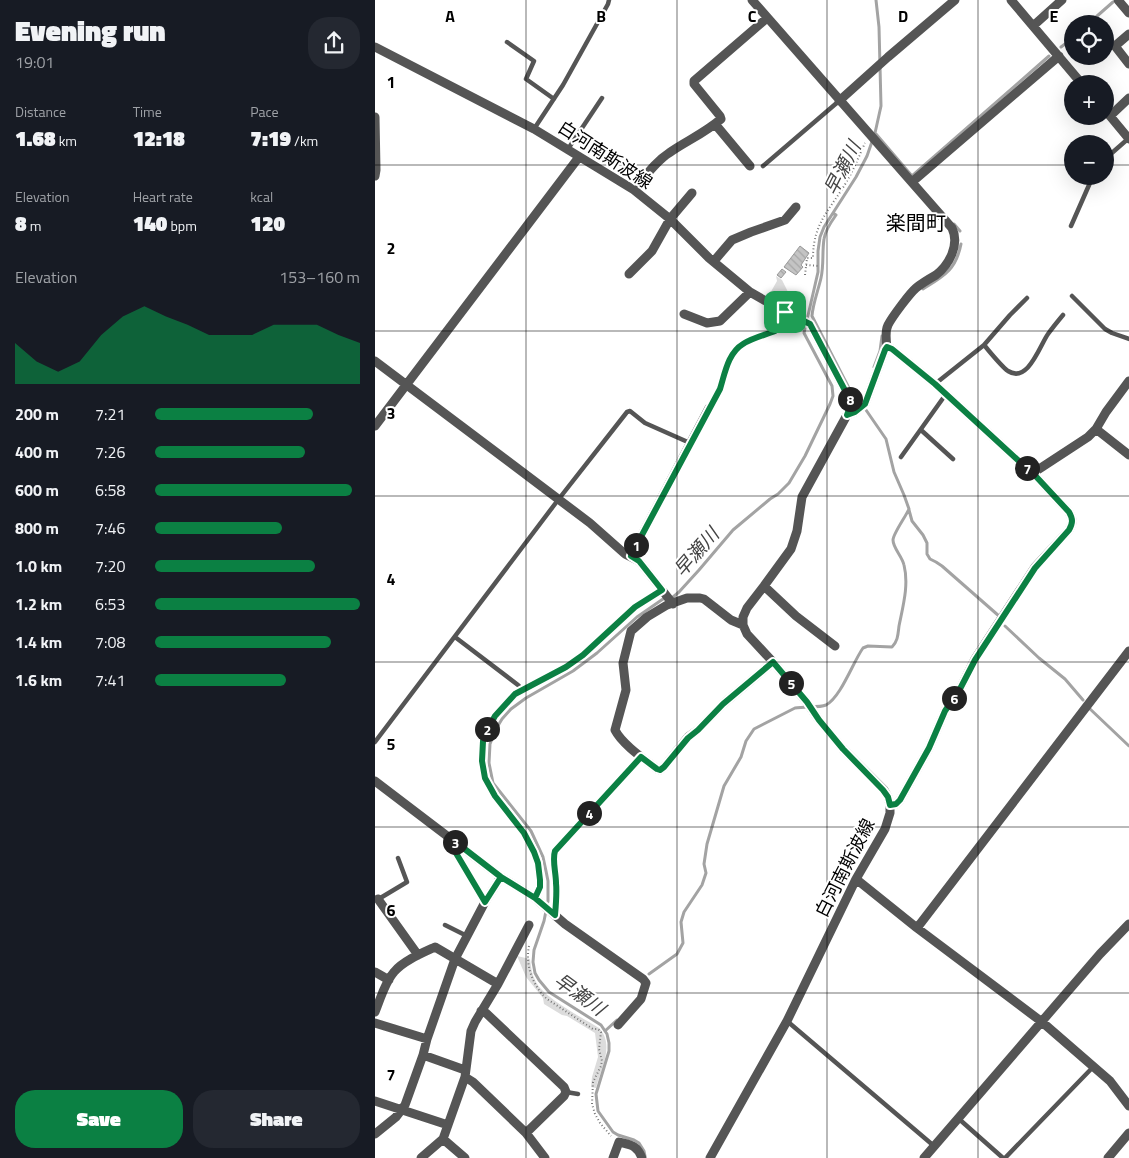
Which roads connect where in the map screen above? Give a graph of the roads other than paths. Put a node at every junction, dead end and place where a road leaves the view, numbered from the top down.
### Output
1 (609, 0) edge
2 (752, 0) edge
3 (955, 0) edge
4 (1011, 0) edge
5 (1062, 0) edge
6 (1118, 0) edge
7 (1129, 13) edge
8 (767, 18) junction
9 (1033, 26) junction
10 (1129, 34) edge
11 (507, 42) dead end
12 (375, 47) edge
13 (1059, 56) junction
14 (1129, 64) edge
15 (1075, 75) edge
16 (602, 98) dead end
17 (1129, 98) edge
18 (553, 99) junction
19 (839, 101) junction
20 (1114, 108) edge
21 (375, 117) edge
22 (1114, 121) edge
23 (715, 124) junction
24 (533, 128) junction
25 (1129, 138) edge
26 (568, 150) junction
27 (1114, 151) edge
28 (579, 157) junction
29 (750, 166) dead end
30 (763, 166) dead end
31 (375, 176) edge
32 (912, 182) junction
33 (1089, 185) edge
34 (634, 190) junction
35 (692, 194) dead end
36 (796, 207) dead end
37 (670, 219) junction
38 (1071, 226) dead end
39 (713, 262) junction
40 (629, 274) dead end
41 (750, 292) junction
42 (1072, 296) dead end
43 (1027, 298) dead end
44 (785, 312) junction
45 (684, 314) dead end
46 (1063, 316) dead end
47 (1129, 339) edge
48 (984, 345) junction
49 (887, 347) junction
50 (375, 361) edge
51 (1129, 381) edge
52 (935, 384) junction
53 (406, 385) junction
54 (946, 394) junction
55 (709, 408) joint
56 (847, 415) junction
57 (375, 426) edge
58 (1097, 429) junction
59 (921, 430) junction
60 (690, 443) junction
61 (1129, 455) edge
62 (901, 457) dead end
63 (953, 459) dead end
64 (1033, 473) junction
65 (558, 500) junction
66 (631, 556) junction
67 (764, 586) junction
68 (668, 597) junction
69 (743, 625) junction
70 (455, 637) junction
71 (835, 646) dead end
72 (1129, 651) edge
73 (773, 662) junction
74 (523, 690) junction
75 (375, 742) edge
76 (641, 757) junction
77 (375, 781) edge
78 (890, 805) junction
79 (453, 840) junction
80 (398, 858) dead end
81 (501, 877) junction
82 (856, 878) junction
83 (377, 900) edge
84 (538, 900) junction
85 (485, 902) junction
86 (553, 913) junction
87 (445, 924) dead end
88 (1129, 924) edge
89 (529, 925) dead end
90 (917, 928) junction
91 (467, 936) junction
92 (418, 955) junction
93 (455, 959) junction
94 (375, 972) edge
95 (389, 980) junction
96 (498, 984) junction
97 (481, 1011) junction
98 (375, 1012) edge
99 (787, 1021) junction
100 (1042, 1022) junction
101 (375, 1023) edge
102 (618, 1025) dead end
103 (427, 1039) junction
104 (423, 1055) junction
105 (1094, 1066) junction
106 (465, 1073) junction
107 (566, 1092) junction
108 (578, 1094) dead end
109 (375, 1101) edge
110 (1129, 1106) edge
111 (402, 1110) junction
112 (959, 1119) junction
113 (448, 1125) junction
114 (526, 1133) junction
115 (1129, 1133) edge
116 (375, 1134) edge
117 (443, 1140) junction
118 (934, 1146) junction
119 (421, 1158) edge
120 (465, 1158) edge
121 (545, 1158) edge
122 (613, 1158) edge
123 (642, 1158) edge
124 (709, 1158) edge
125 (924, 1158) edge
126 (1004, 1158) edge
127 (1108, 1158) edge

1 - 18 lane
2 - 8 street
3 - 19 street
4 - 9 street
5 - 9 street
6 - 7 street
8 - 19 street
8 - 23 street
9 - 13 street
10 - 14 street
11 - 18 lane
12 - 24 street, 白河南斯波線
13 - 15 street
13 - 32 street
16 - 26 lane
17 - 20 street
18 - 24 lane
19 - 30 lane
19 - 32 street
21 - 31 street
22 - 25 street
23 - 29 street
23 - 34 street
24 - 26 street, 白河南斯波線
25 - 27 lane
26 - 28 street, 白河南斯波線
28 - 34 street, 白河南斯波線
28 - 53 street
32 - 49 street
33 - 38 lane
34 - 37 street, 白河南斯波線
35 - 37 street
36 - 39 street
37 - 39 street, 白河南斯波線
37 - 40 street
39 - 41 street, 白河南斯波線
41 - 44 street, 白河南斯波線
41 - 45 street
42 - 47 lane
43 - 48 lane
44 - 55 lane
44 - 56 street, 白河南斯波線
46 - 48 lane
48 - 52 lane
49 - 52 street
49 - 56 street
50 - 53 street
51 - 58 street
52 - 54 street
53 - 57 street
53 - 65 street
54 - 59 lane
54 - 64 street
55 - 60 street
56 - 67 street
58 - 61 street
58 - 64 street
59 - 62 lane
59 - 63 lane
60 - 65 lane
60 - 66 street
64 - 78 street
65 - 66 street
65 - 70 lane
66 - 68 street
67 - 69 street
67 - 71 street
68 - 69 street
68 - 74 lane
68 - 76 street
69 - 73 street, 白河南斯波線
70 - 74 lane
70 - 75 lane
72 - 90 street
73 - 76 street
73 - 78 street, 白河南斯波線
74 - 84 lane
76 - 86 lane
77 - 79 street
78 - 82 street, 白河南斯波線
79 - 81 street
79 - 85 lane
80 - 83 lane
81 - 84 street
81 - 85 street
82 - 90 street
82 - 99 street, 白河南斯波線
83 - 92 street
84 - 86 street
85 - 91 street
86 - 102 street
87 - 91 lane
88 - 100 street
89 - 96 street
90 - 100 street
91 - 93 street
92 - 93 street
92 - 95 street
93 - 96 street
93 - 103 street
94 - 95 street
95 - 98 street
96 - 97 street
97 - 106 street
97 - 107 street
99 - 118 lane
99 - 124 street, 白河南斯波線
100 - 105 street
100 - 112 street
101 - 103 street
103 - 104 street
104 - 106 street
104 - 111 street
105 - 110 street
105 - 126 lane
106 - 113 street
106 - 114 street
107 - 108 lane
107 - 114 street
109 - 111 street
111 - 113 street
111 - 116 street
112 - 118 street
112 - 126 lane
113 - 117 street
114 - 121 street
115 - 127 street
117 - 119 street
117 - 120 street
118 - 125 street
122 - 123 street

